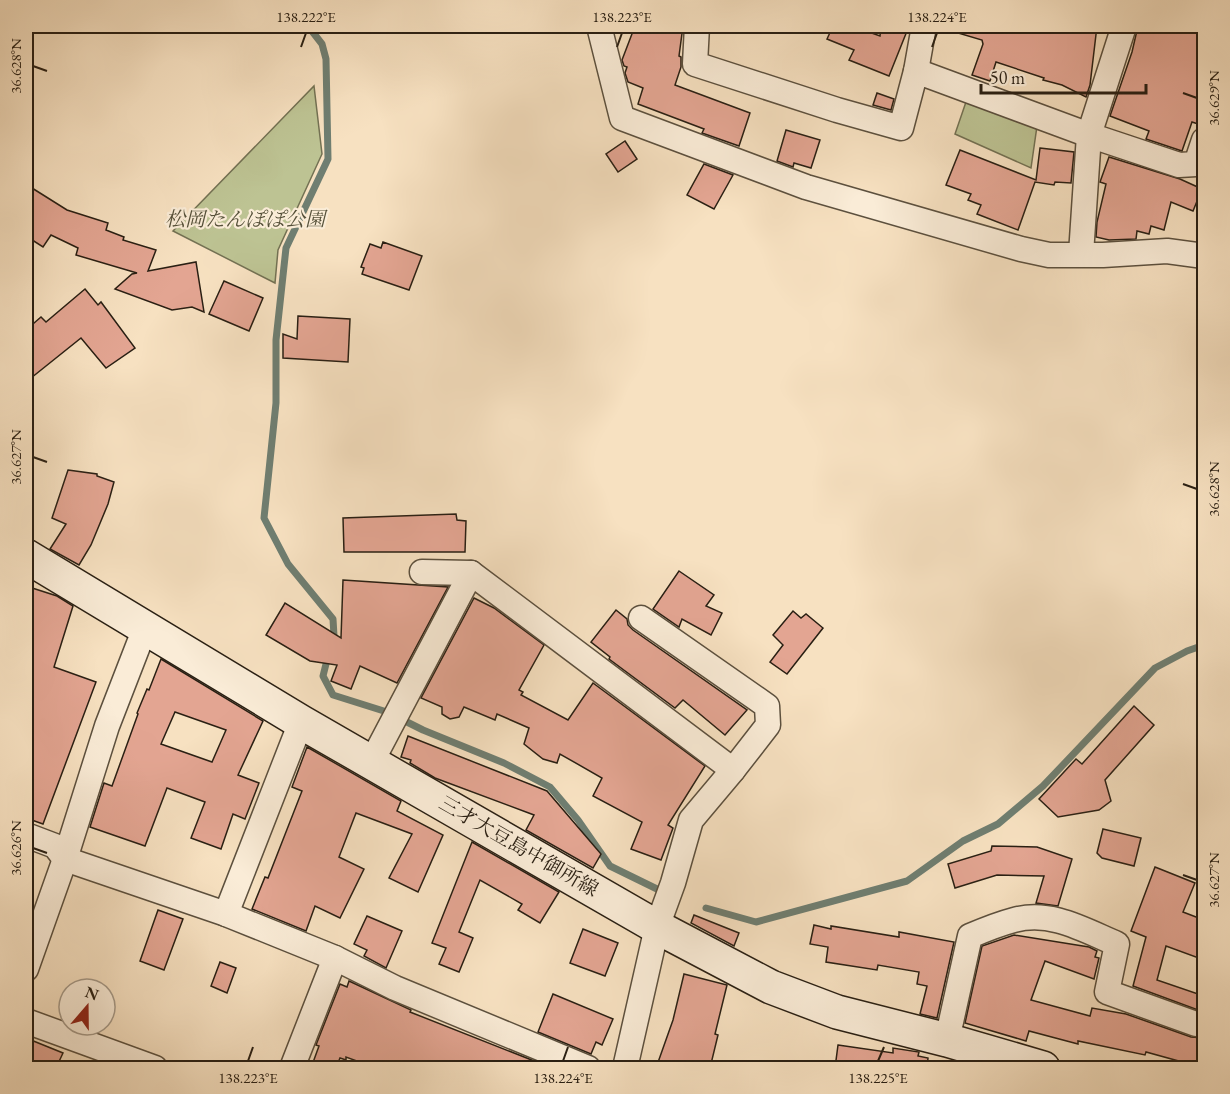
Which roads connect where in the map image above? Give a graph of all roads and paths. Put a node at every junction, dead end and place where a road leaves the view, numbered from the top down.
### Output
1 (599, 26) edge
2 (697, 26) edge
3 (924, 26) edge
4 (1124, 26) edge
5 (916, 71) junction
6 (1089, 135) junction
7 (1204, 140) edge
8 (1081, 254) junction
9 (1204, 256) edge
10 (26, 555) edge
11 (422, 572) dead end
12 (471, 573) junction
13 (641, 618) dead end
14 (145, 628) junction
15 (301, 722) junction
16 (372, 761) junction
17 (733, 770) junction
18 (26, 835) edge
19 (66, 859) junction
20 (226, 914) junction
21 (657, 927) junction
22 (335, 958) junction
23 (26, 969) edge
24 (26, 1021) edge
25 (1204, 1024) edge
26 (947, 1040) junction
27 (154, 1068) edge
28 (292, 1068) edge
29 (588, 1068) edge
30 (625, 1068) edge
31 (1043, 1068) edge

1 - 8 street
2 - 5 street
3 - 5 street
4 - 6 street
5 - 6 street
6 - 7 street
6 - 8 street
8 - 9 street
10 - 14 main road, 三才大豆島中御所線
11 - 12 street
12 - 16 street
12 - 17 street
13 - 17 street
14 - 15 main road, 三才大豆島中御所線
14 - 19 street
15 - 16 main road, 三才大豆島中御所線
15 - 20 street
16 - 21 main road, 三才大豆島中御所線
17 - 21 street
18 - 19 street
19 - 20 street
19 - 23 street
20 - 22 street
21 - 26 main road, 三才大豆島中御所線
21 - 30 street
22 - 28 street
22 - 29 street
24 - 27 street
25 - 26 street
26 - 31 main road, 三才大豆島中御所線

